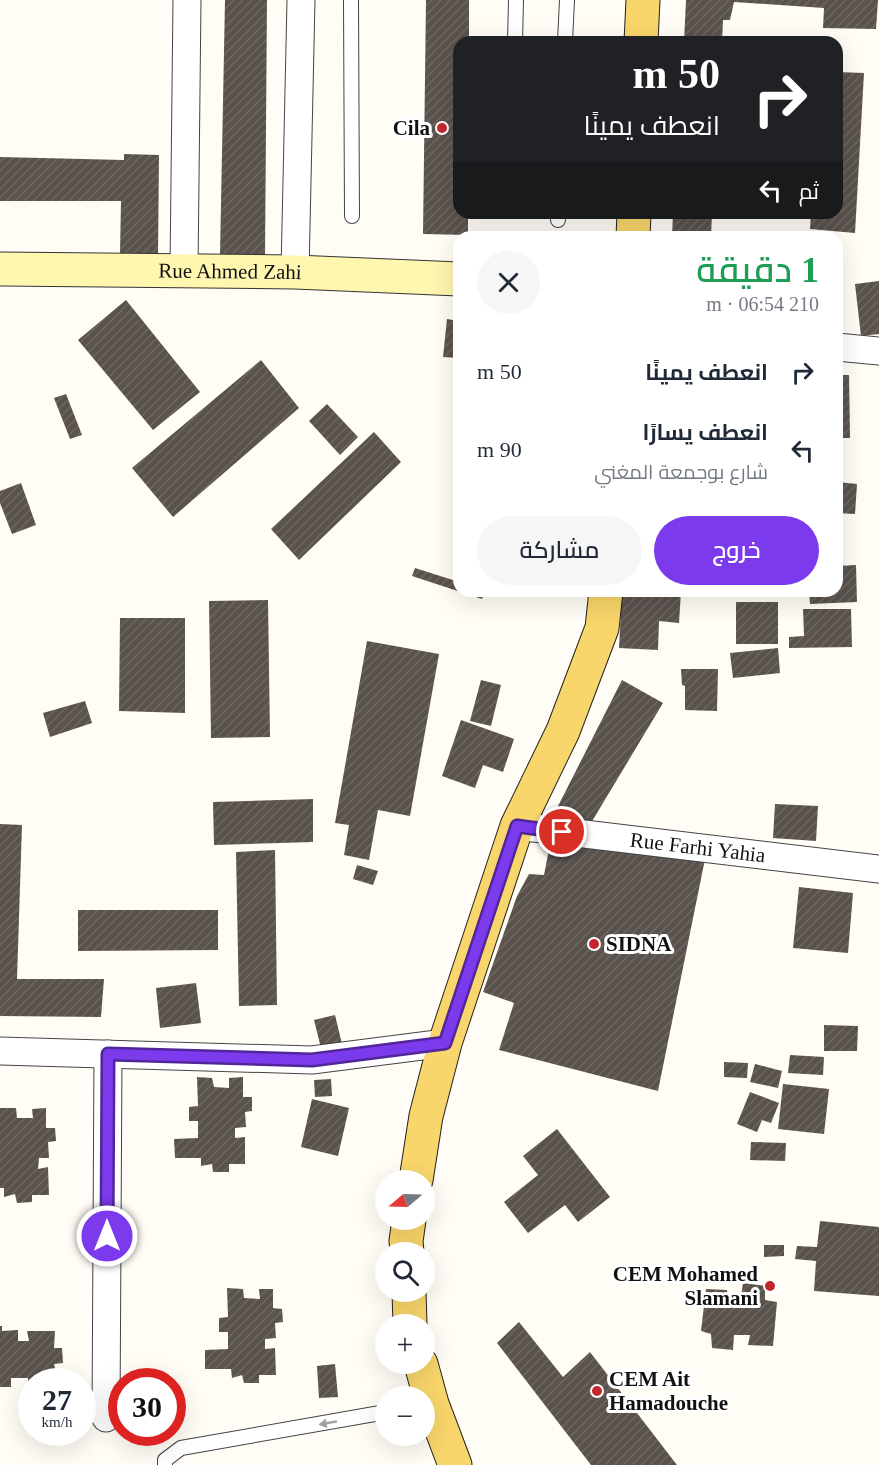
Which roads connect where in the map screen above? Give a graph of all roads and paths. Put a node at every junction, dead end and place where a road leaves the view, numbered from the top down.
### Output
1 (187, 0) edge
2 (301, 0) edge
3 (351, 0) edge
4 (516, 0) edge
5 (567, 0) edge
6 (643, 0) edge
7 (515, 36) edge
8 (566, 36) edge
9 (641, 36) edge
10 (352, 216) dead end
11 (0, 269) edge
12 (184, 271) junction
13 (295, 272) junction
14 (453, 279) edge
15 (843, 348) edge
16 (879, 351) edge
17 (605, 597) edge
18 (517, 826) junction
19 (879, 869) edge
20 (445, 1043) junction
21 (0, 1051) edge
22 (108, 1054) junction
23 (418, 1170) edge
24 (375, 1414) edge
25 (106, 1418) dead end
26 (435, 1421) edge
27 (165, 1465) edge
28 (455, 1465) edge

1 - 12 street
2 - 13 street
3 - 10 lane
4 - 7 lane
5 - 8 lane
6 - 9 main road
11 - 12 street, Rue Ahmed Zahi
12 - 13 street, Rue Ahmed Zahi
13 - 14 street, Rue Ahmed Zahi
15 - 16 street
17 - 18 main road
18 - 19 street, Rue Farhi Yahia
18 - 20 main road
20 - 22 street
20 - 23 main road
21 - 22 street
22 - 25 street
24 -> 27 lane
26 - 28 main road

